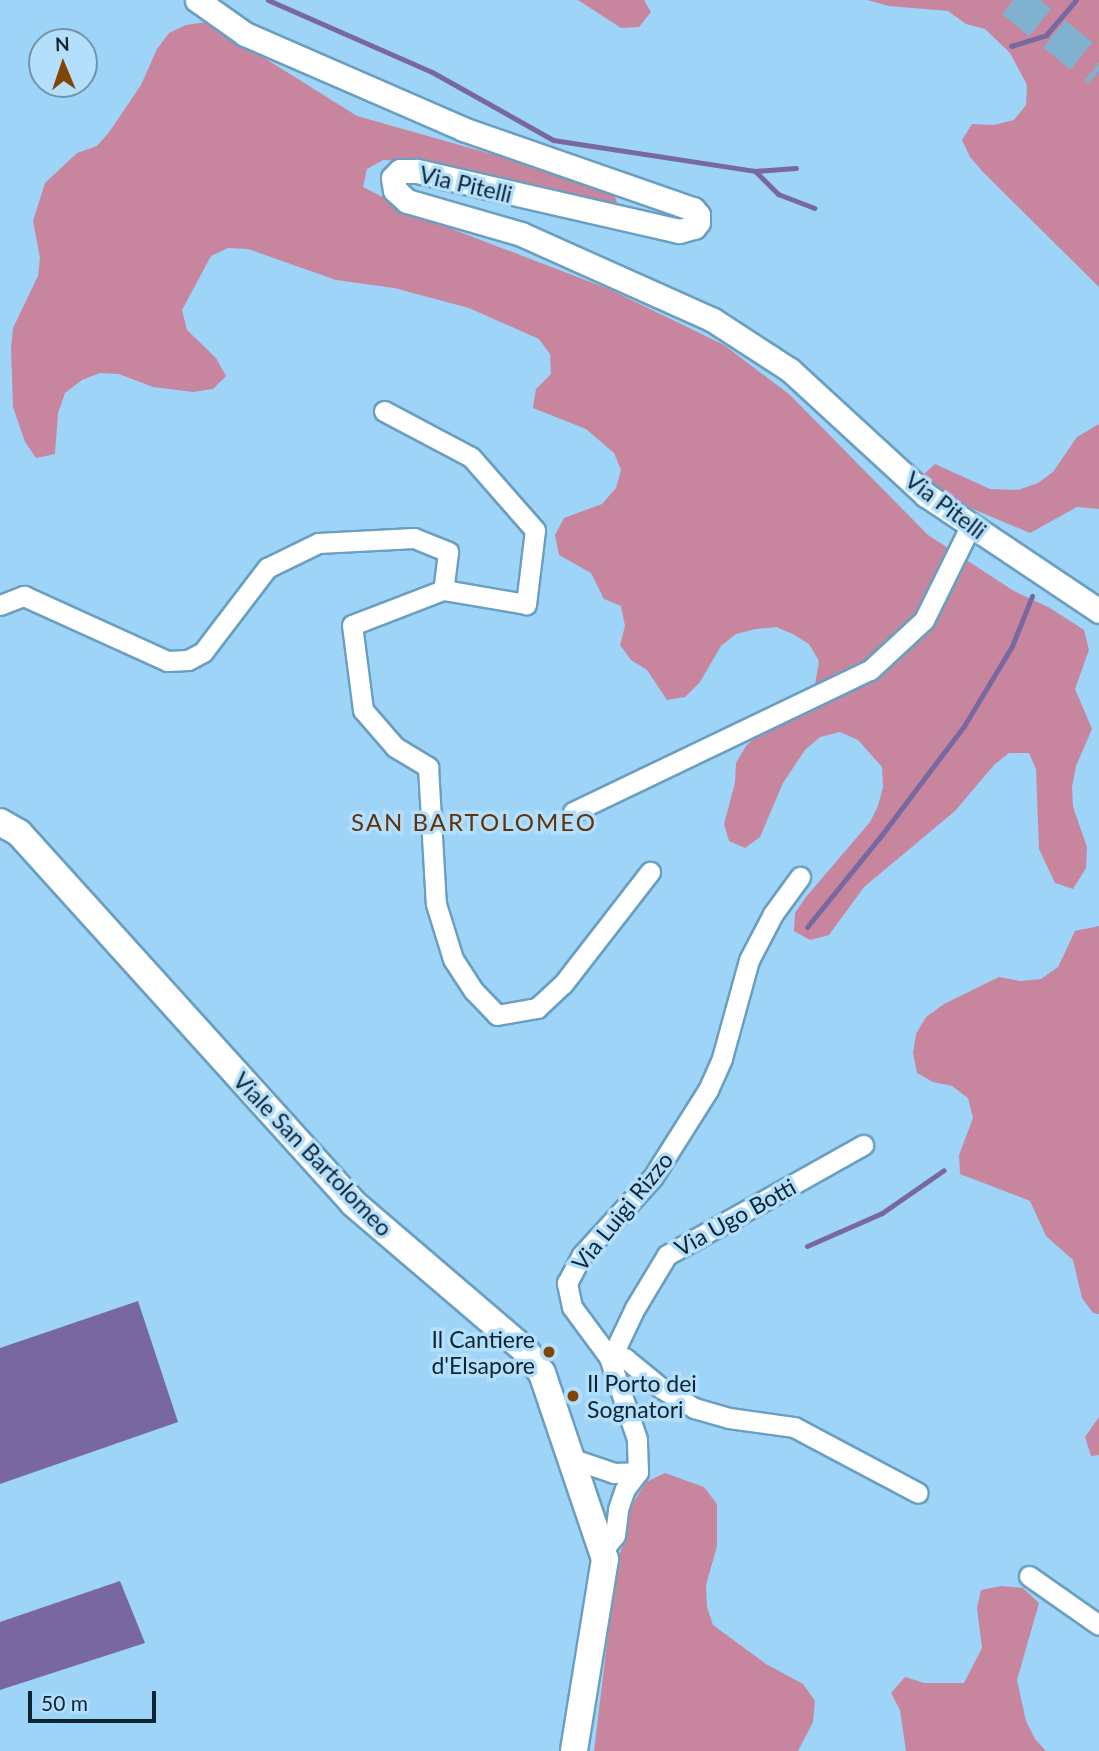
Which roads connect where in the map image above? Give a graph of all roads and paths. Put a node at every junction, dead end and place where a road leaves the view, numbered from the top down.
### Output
1 (197, 0) edge
2 (384, 411) dead end
3 (971, 525) junction
4 (443, 590) junction
5 (0, 605) edge
6 (1099, 611) edge
7 (573, 812) dead end
8 (0, 822) edge
9 (650, 872) dead end
10 (800, 877) dead end
11 (863, 1145) dead end
12 (612, 1355) junction
13 (570, 1458) junction
14 (638, 1472) junction
15 (918, 1493) dead end
16 (603, 1550) junction
17 (1029, 1576) dead end
18 (1099, 1626) edge
19 (574, 1751) edge

1 - 3 street, Via Pitelli
2 - 4 street
3 - 6 street, Via Pitelli
3 - 7 street
4 - 5 street
4 - 9 street
8 - 13 main road, Viale San Bartolomeo
10 - 12 street, Via Luigi Rizzo
11 - 12 street, Via Ugo Botti
12 - 14 street, Via Luigi Rizzo
12 - 15 street
13 - 14 street
13 - 16 main road, Viale San Bartolomeo
14 - 16 street
16 - 19 main road, Viale San Bartolomeo
17 - 18 street

